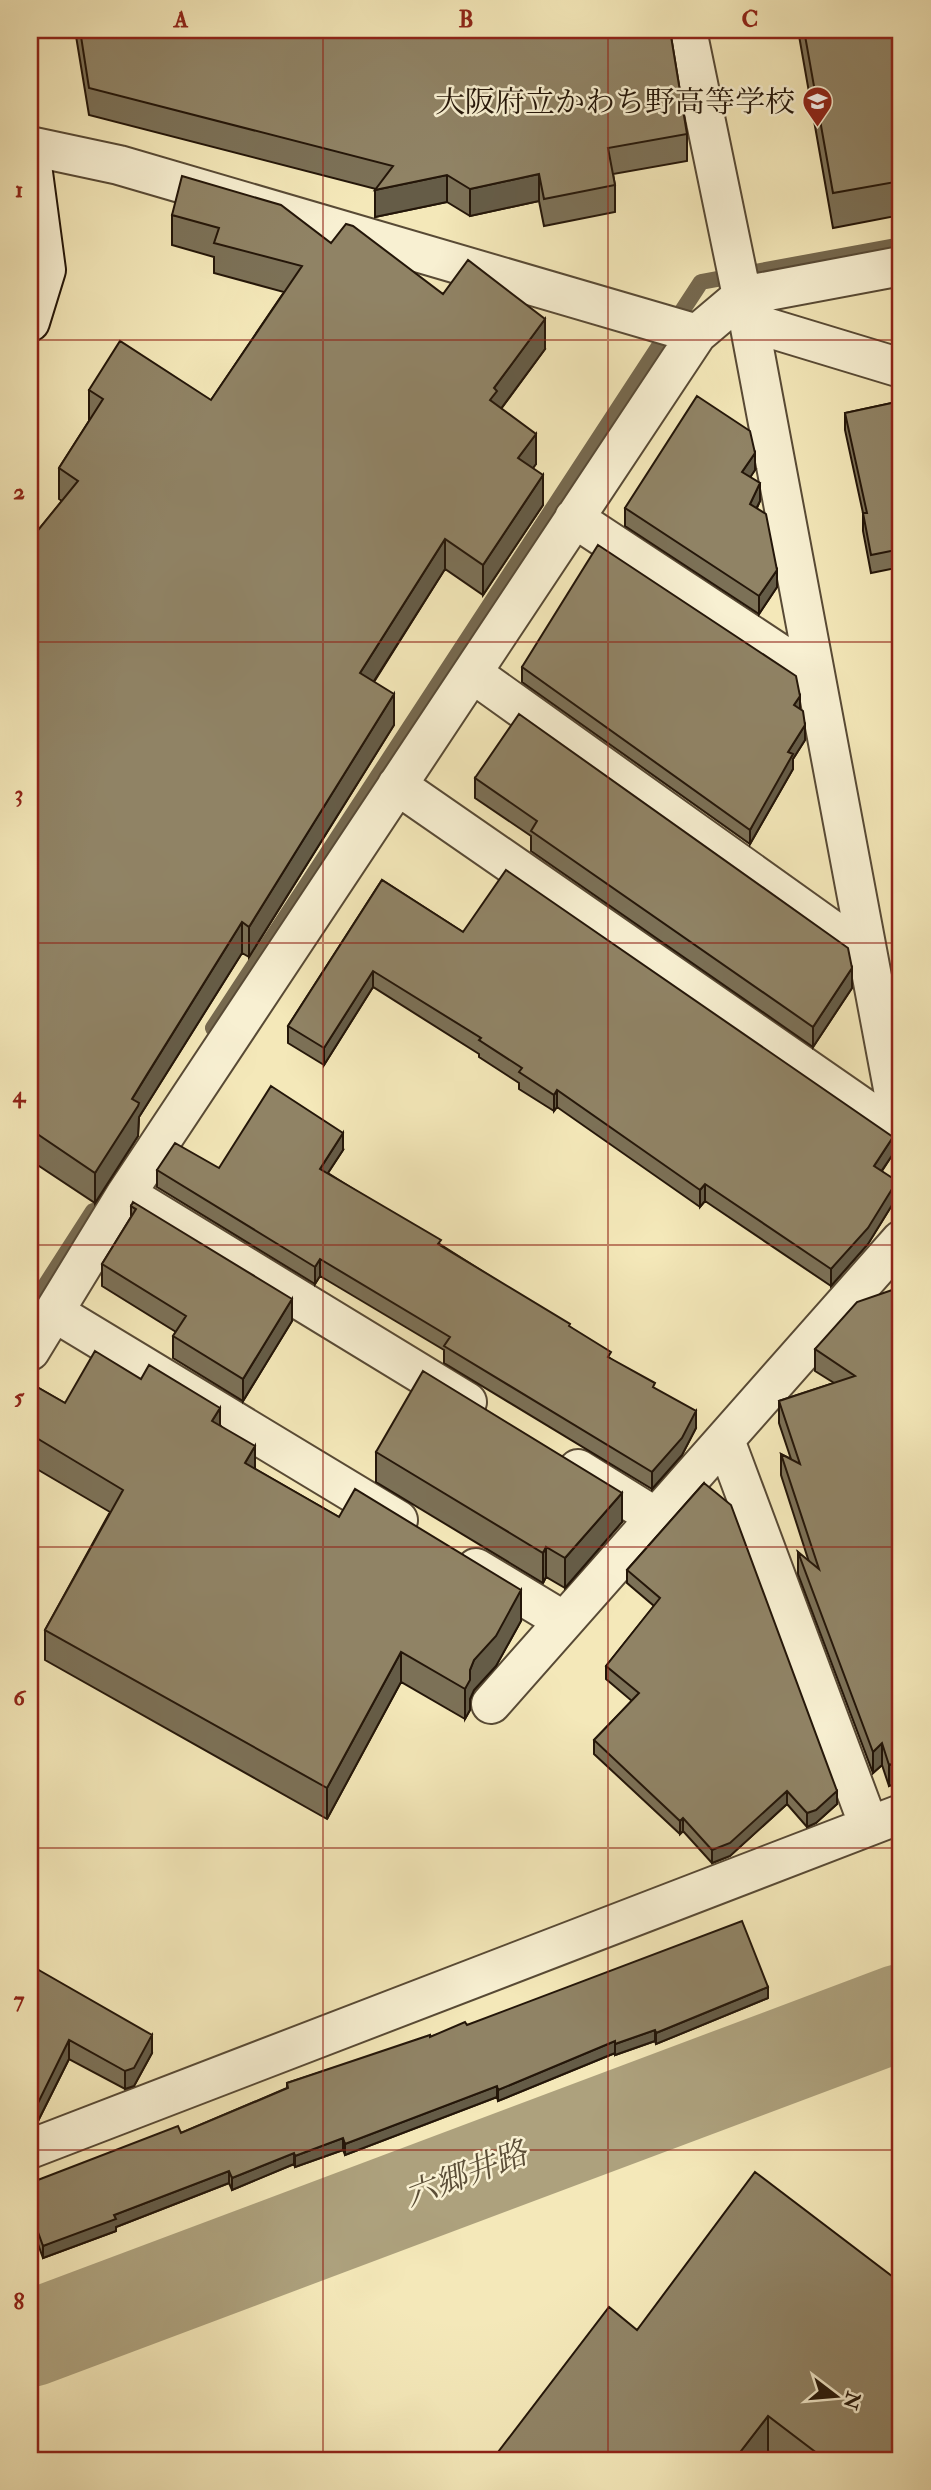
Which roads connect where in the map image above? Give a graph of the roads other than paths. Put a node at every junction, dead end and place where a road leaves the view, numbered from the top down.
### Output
1 (687, 30) edge
2 (30, 148) edge
3 (901, 266) edge
4 (744, 303) junction
5 (30, 322) edge
6 (697, 334) junction
7 (901, 368) edge
8 (574, 518) junction
9 (472, 673) junction
10 (815, 677) junction
11 (397, 785) junction
12 (867, 954) junction
13 (901, 1133) edge
14 (126, 1194) junction
15 (901, 1240) edge
16 (54, 1312) junction
17 (30, 1351) edge
18 (492, 1417) edge
19 (725, 1440) junction
20 (551, 1453) edge
21 (657, 1518) junction
22 (564, 1621) junction
23 (491, 1704) dead end
24 (885, 1820) edge
25 (30, 2149) edge

1 - 4 street
2 - 5 street
2 - 6 street
3 - 4 street
4 - 6 street
4 - 7 street
4 - 10 street
6 - 8 street
8 - 9 street
8 - 10 street
9 - 11 street
9 - 12 street
10 - 12 street
11 - 13 street
11 - 14 street
12 - 13 street
14 - 16 street
14 - 18 street
15 - 19 street
16 - 17 street
16 - 22 street
19 - 21 street
19 - 24 street
20 - 21 street
21 - 22 street
22 - 23 street
24 - 25 street

